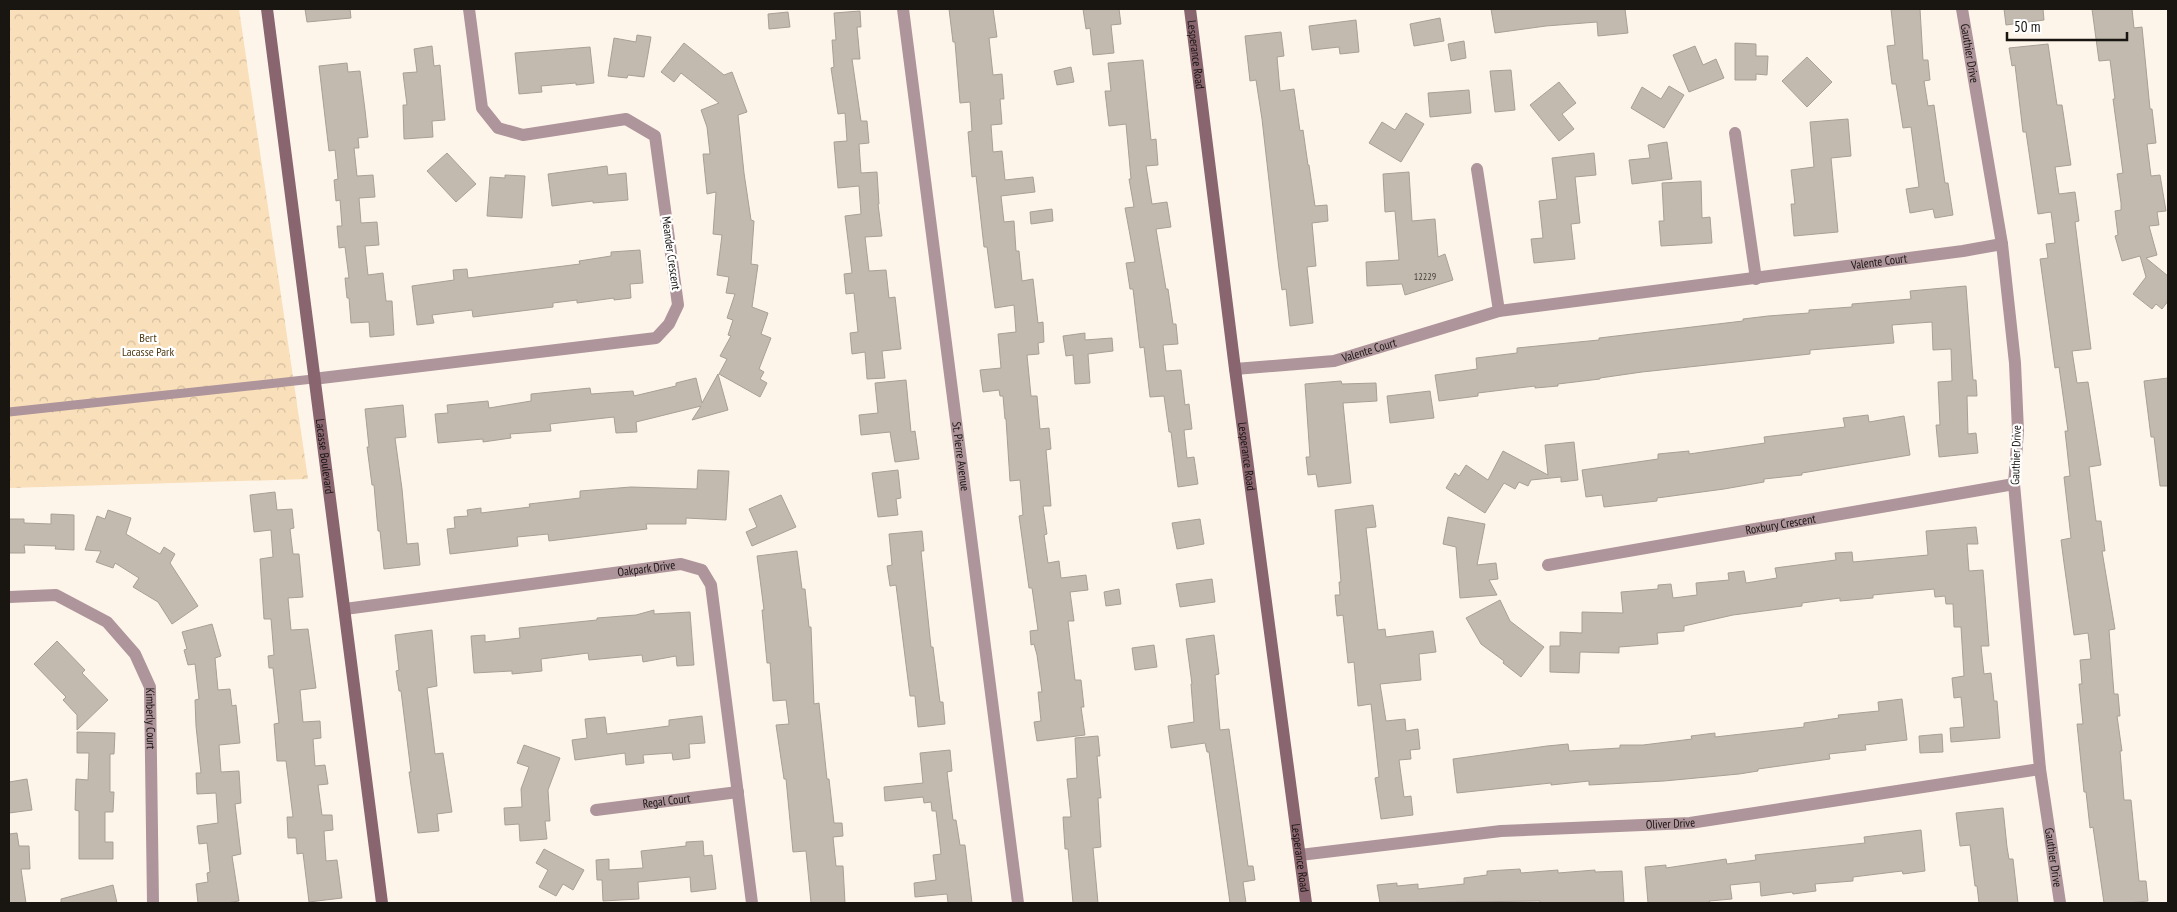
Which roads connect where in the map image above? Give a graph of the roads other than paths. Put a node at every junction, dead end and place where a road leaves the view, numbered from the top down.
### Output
1 (267, 9) edge
2 (469, 9) edge
3 (903, 9) edge
4 (1190, 9) edge
5 (1962, 9) edge
6 (1736, 133) dead end
7 (1477, 169) dead end
8 (2002, 244) junction
9 (1756, 278) junction
10 (1499, 311) junction
11 (1235, 369) junction
12 (313, 379) junction
13 (9, 412) edge
14 (2014, 484) junction
15 (1548, 565) dead end
16 (9, 597) edge
17 (344, 609) junction
18 (2040, 770) junction
19 (738, 792) junction
20 (596, 810) dead end
21 (1300, 855) junction
22 (153, 903) edge
23 (382, 903) edge
24 (752, 903) edge
25 (1018, 903) edge
26 (1306, 903) edge
27 (2060, 903) edge

1 - 12 main road, Lacasse Boulevard
2 - 12 street, Meander Crescent
3 - 25 street, St. Pierre Avenue
4 - 11 main road, Lesperance Road
5 - 8 street, Gauthier Drive
6 - 9 street
7 - 10 street
8 - 9 street, Valente Court
8 - 14 street, Gauthier Drive
9 - 10 street, Valente Court
10 - 11 street, Valente Court
11 - 21 main road, Lesperance Road
12 - 13 lane
12 - 17 main road, Lacasse Boulevard
14 - 15 street, Roxbury Crescent
14 - 18 street, Gauthier Drive
16 - 22 street, Kimberly Court
17 - 19 street, Oakpark Drive
17 - 23 main road, Lacasse Boulevard
18 - 21 street, Oliver Drive
18 - 27 street, Gauthier Drive
19 - 20 street, Regal Court
19 - 24 street, Oakpark Drive
21 - 26 main road, Lesperance Road

